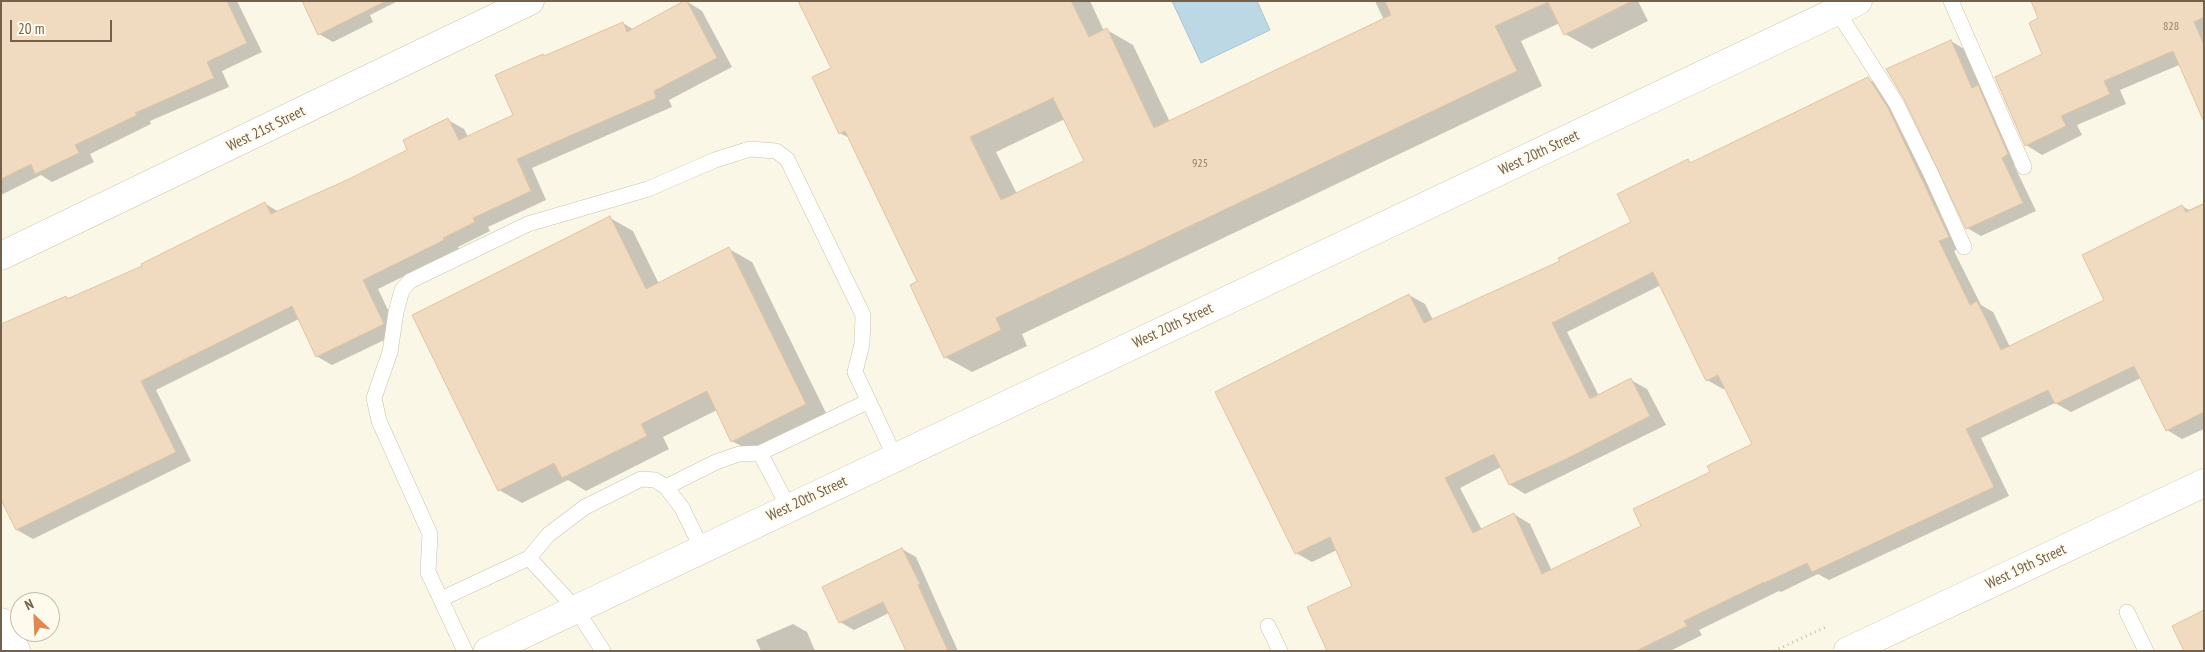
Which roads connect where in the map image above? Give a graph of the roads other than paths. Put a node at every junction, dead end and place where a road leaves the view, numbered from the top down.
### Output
1 (530, 1) edge
2 (1951, 1) edge
3 (1848, 6) edge
4 (2024, 167) dead end
5 (1964, 247) dead end
6 (1, 256) edge
7 (869, 401) junction
8 (760, 454) junction
9 (895, 457) junction
10 (2204, 483) edge
11 (666, 487) junction
12 (790, 508) junction
13 (702, 550) junction
14 (529, 558) junction
15 (441, 599) junction
16 (576, 608) junction
17 (2127, 612) dead end
18 (1, 622) edge
19 (1268, 626) dead end
20 (16, 651) edge
21 (465, 651) edge
22 (488, 651) edge
23 (603, 651) edge
24 (1280, 651) edge
25 (1848, 651) edge
26 (2146, 651) edge

1 - 6 main road, West 21st Street
2 - 4 lane
3 - 5 lane
3 - 9 main road, West 20th Street
7 - 8 lane
7 - 9 lane
7 - 15 lane
8 - 11 lane
8 - 12 lane
9 - 12 main road, West 20th Street
10 - 25 main road, West 19th Street
11 - 13 lane
11 - 14 lane
12 - 13 main road, West 20th Street
13 - 16 main road, West 20th Street
14 - 15 lane
14 - 16 lane
15 - 21 lane
16 - 22 main road, West 20th Street
16 - 23 lane
17 - 26 lane
18 - 20 main road
19 - 24 lane

